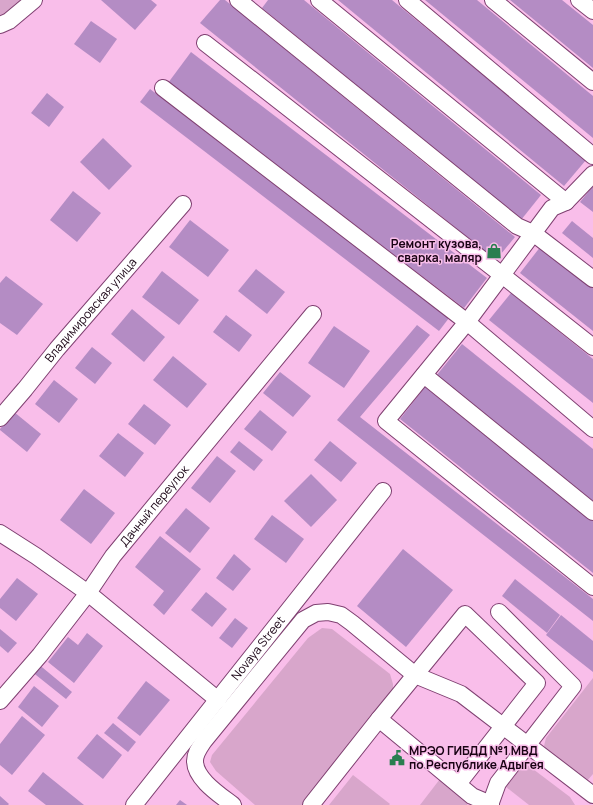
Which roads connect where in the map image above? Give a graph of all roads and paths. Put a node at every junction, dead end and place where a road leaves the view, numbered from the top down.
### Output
1 (34, 0) edge
2 (238, 0) edge
3 (319, 0) edge
4 (407, 0) edge
5 (493, 0) edge
6 (579, 0) edge
7 (593, 11) edge
8 (0, 25) edge
9 (205, 43) dead end
10 (593, 82) edge
11 (163, 88) dead end
12 (593, 156) edge
13 (593, 174) edge
14 (566, 202) junction
15 (183, 204) dead end
16 (533, 233) junction
17 (502, 275) junction
18 (593, 279) edge
19 (313, 314) dead end
20 (467, 322) junction
21 (593, 347) edge
22 (424, 375) junction
23 (0, 418) edge
24 (593, 429) edge
25 (383, 491) dead end
26 (593, 512) edge
27 (0, 533) edge
28 (593, 587) edge
29 (88, 593) junction
30 (499, 612) dead end
31 (415, 676) junction
32 (218, 700) junction
33 (0, 701) edge
34 (379, 719) junction
35 (503, 727) junction
36 (527, 745) junction
37 (458, 784) junction
38 (593, 795) edge
39 (490, 804) edge
40 (134, 805) edge
41 (233, 805) edge
42 (311, 805) edge

1 - 8 street
2 - 16 street
3 - 14 street
4 - 12 street
5 - 10 street
6 - 7 street
9 - 17 street
11 - 20 street
13 - 14 street
14 - 16 street
15 - 23 street, Владимировская улица
16 - 17 street
16 - 18 street
17 - 20 street
17 - 21 street
19 - 29 street, Дачный переулок
20 - 22 street
20 - 24 street
22 - 26 street
22 - 28 street
25 - 32 street, Novaya Street
27 - 29 street
29 - 32 street
29 - 33 street, Дачный переулок
30 - 36 street
31 - 34 street
31 - 35 street
31 - 35 street
31 - 41 street
32 - 40 street, Novaya Street
34 - 37 street
34 - 42 street
35 - 36 street
35 - 37 street
36 - 38 street
36 - 39 street
37 - 39 street

